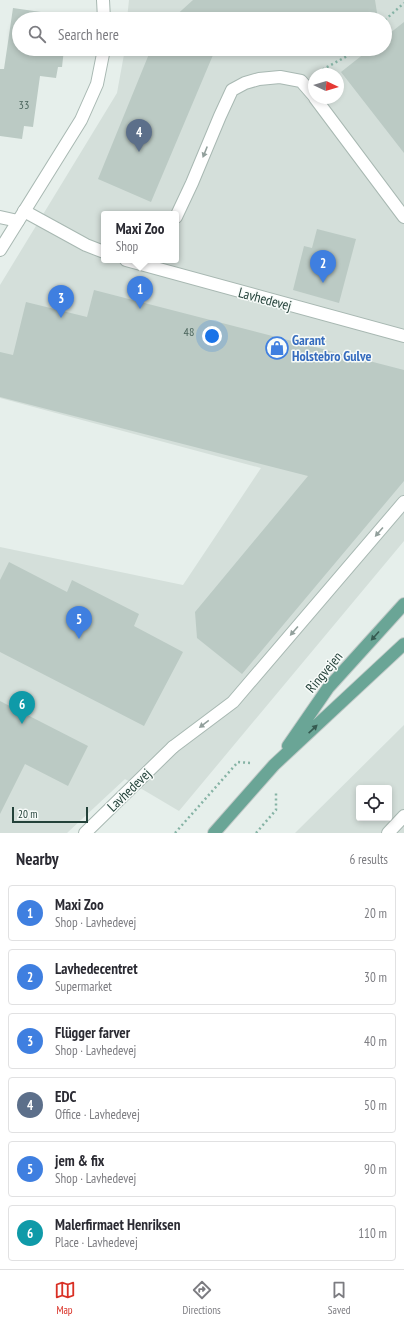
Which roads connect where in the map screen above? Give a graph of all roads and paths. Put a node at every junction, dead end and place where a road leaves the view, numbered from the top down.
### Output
1 (103, 0) edge
2 (404, 2) edge
3 (104, 12) edge
4 (392, 13) edge
5 (103, 56) edge
6 (347, 56) edge
7 (325, 68) edge
8 (308, 89) edge
9 (320, 104) edge
10 (179, 211) edge
11 (21, 216) junction
12 (0, 217) edge
13 (404, 217) edge
14 (0, 250) edge
15 (101, 251) edge
16 (137, 263) edge
17 (404, 336) edge
18 (404, 502) edge
19 (404, 604) edge
20 (404, 644) edge
21 (274, 765) junction
22 (404, 816) edge
23 (85, 833) edge
24 (175, 833) edge
25 (214, 833) edge
26 (256, 833) edge
27 (388, 833) edge

1 - 3 street
2 - 4 path
5 - 11 street
6 - 7 path
8 -> 10 street
9 - 13 street
11 - 12 street
11 - 14 street
11 - 15 street
16 - 17 street, Lavhedevej
18 -> 23 street, Lavhedevej
19 -> 21 main road, Ringvejen
21 -> 20 main road, Ringvejen
21 - 24 path
21 - 25 main road, Ringvejen
21 - 26 path
22 - 27 street

